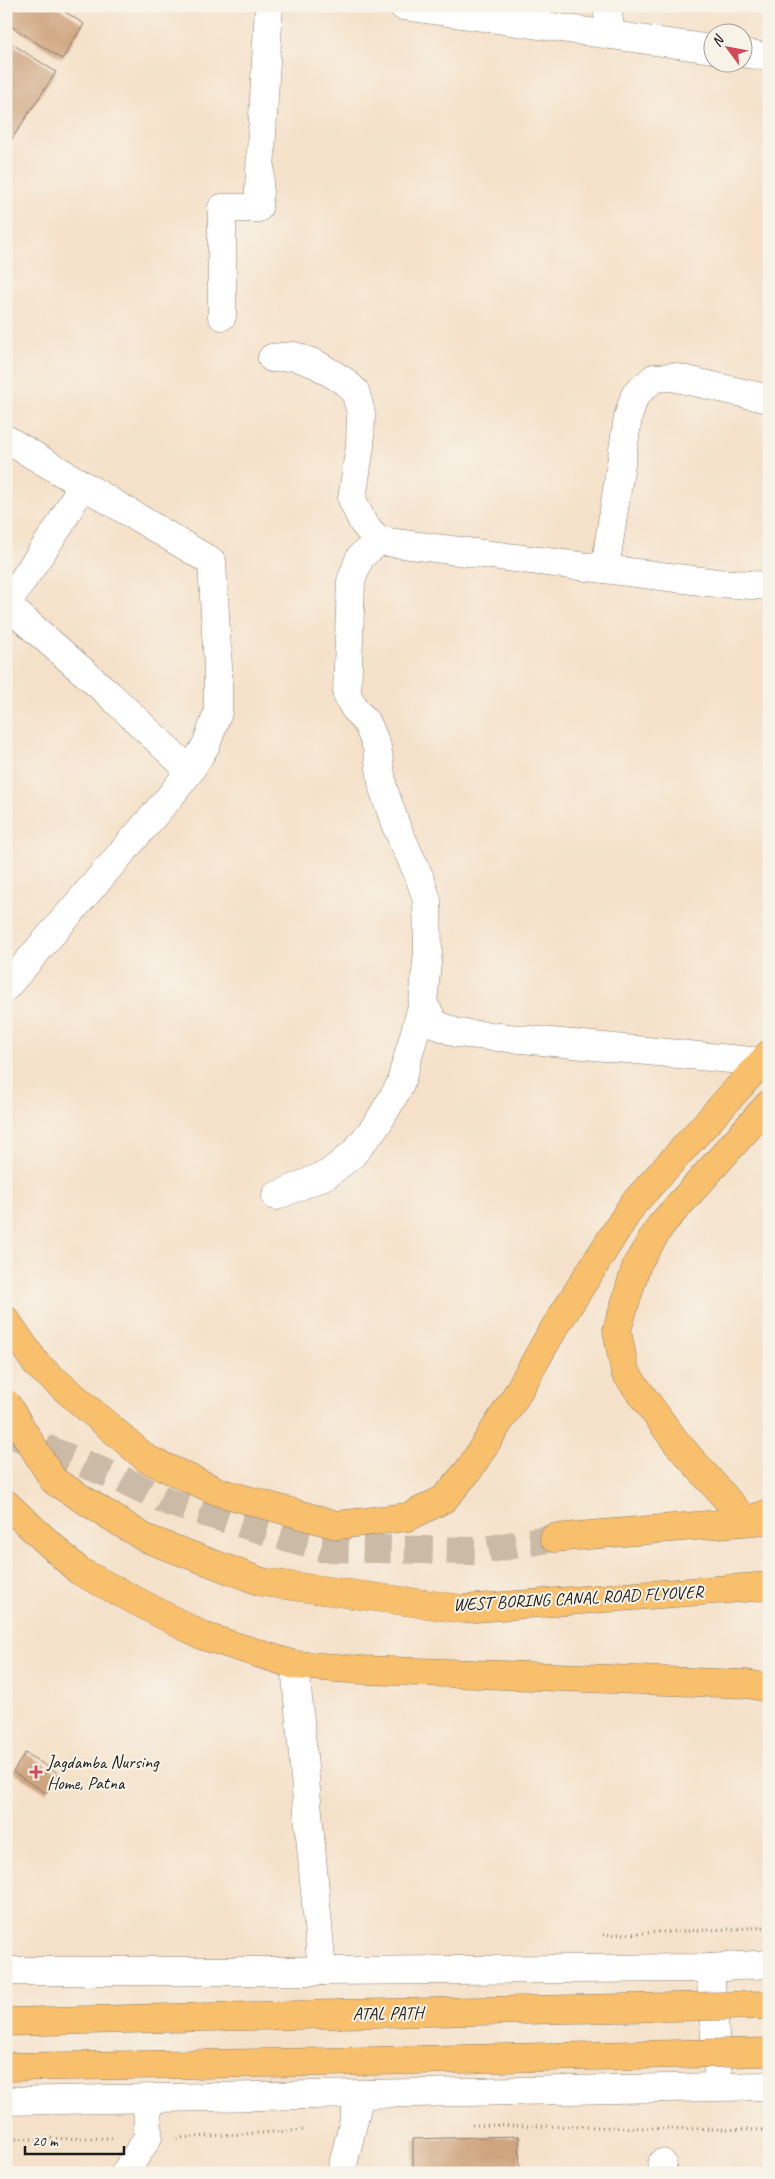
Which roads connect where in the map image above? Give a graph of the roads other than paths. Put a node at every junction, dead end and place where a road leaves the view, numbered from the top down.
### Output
1 (269, 6) edge
2 (608, 6) edge
3 (415, 7) edge
4 (611, 35) junction
5 (702, 48) edge
6 (752, 54) edge
7 (769, 56) edge
8 (222, 316) dead end
9 (272, 358) dead end
10 (769, 399) edge
11 (6, 439) edge
12 (82, 486) junction
13 (379, 541) junction
14 (605, 569) junction
15 (769, 586) edge
16 (6, 604) edge
17 (190, 771) junction
18 (6, 987) edge
19 (423, 1003) junction
20 (765, 1058) edge
21 (769, 1104) edge
22 (276, 1196) dead end
23 (6, 1320) edge
24 (6, 1403) edge
25 (6, 1504) edge
26 (761, 1518) edge
27 (554, 1538) tunnel mouth
28 (769, 1586) edge
29 (296, 1665) junction
30 (769, 1688) edge
31 (769, 1964) edge
32 (710, 1968) junction
33 (6, 1971) edge
34 (322, 1971) junction
35 (769, 2005) edge
36 (6, 2022) edge
37 (769, 2052) edge
38 (6, 2067) edge
39 (718, 2086) junction
40 (769, 2086) edge
41 (360, 2095) junction
42 (147, 2100) junction
43 (6, 2101) edge
44 (125, 2173) edge
45 (341, 2173) edge

1 - 8 street
2 - 4 street
3 - 4 street
4 - 5 street
6 - 7 street
9 - 13 street
10 - 14 street
11 - 12 street
12 - 16 street
12 - 17 street
13 - 14 street
13 - 19 street
14 - 15 street
16 - 17 street
17 - 18 street
19 - 20 street
19 - 22 street
20 - 23 main road
21 - 26 main road
24 - 28 main road, WEST BORING CANAL ROAD FLYOVER, bridge
25 - 29 main road
26 - 27 main road
29 - 30 main road
29 - 34 street
31 - 32 street
32 - 34 street
32 - 39 street
33 - 34 street
35 - 36 main road, ATAL PATH, bridge
37 - 38 main road, bridge
39 - 40 street
39 - 41 street
41 - 42 street
41 - 45 street
42 - 43 street
42 - 44 street

